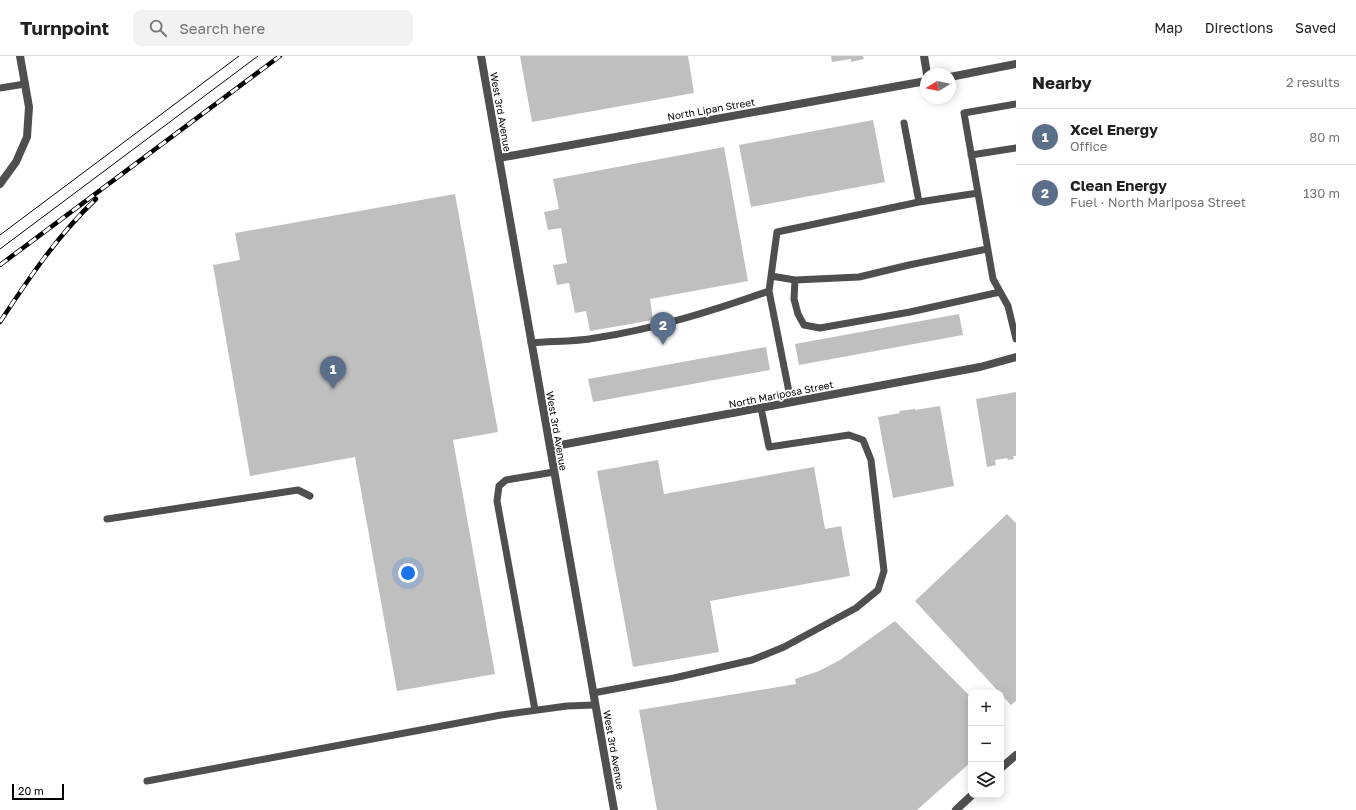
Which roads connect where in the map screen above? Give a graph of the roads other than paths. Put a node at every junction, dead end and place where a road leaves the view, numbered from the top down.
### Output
1 (20, 56) edge
2 (481, 56) edge
3 (924, 56) edge
4 (1016, 64) edge
5 (926, 68) edge
6 (956, 76) edge
7 (920, 82) edge
8 (25, 84) junction
9 (0, 88) edge
10 (1016, 104) edge
11 (904, 123) dead end
12 (1016, 148) edge
13 (971, 155) junction
14 (499, 158) junction
15 (0, 184) edge
16 (978, 193) junction
17 (919, 202) junction
18 (988, 249) junction
19 (771, 276) junction
20 (796, 280) junction
21 (769, 291) junction
22 (1000, 292) junction
23 (1016, 339) edge
24 (532, 342) junction
25 (1016, 357) edge
26 (791, 402) junction
27 (761, 408) junction
28 (550, 447) junction
29 (554, 472) junction
30 (310, 496) dead end
31 (107, 519) dead end
32 (593, 693) junction
33 (595, 705) junction
34 (535, 710) junction
35 (1016, 754) edge
36 (1004, 765) edge
37 (147, 781) dead end
38 (969, 798) edge
39 (614, 810) edge
40 (956, 810) edge

1 - 8 street
2 - 14 street, West 3rd Avenue
3 - 5 street
4 - 6 street
7 - 14 street, North Lipan Street
8 - 9 lane
8 - 15 street
10 - 13 lane
11 - 17 lane
12 - 13 lane
13 - 16 lane
14 - 24 street, West 3rd Avenue
16 - 17 lane
16 - 18 lane
17 - 19 lane
18 - 20 lane
18 - 22 lane
19 - 20 lane
19 - 21 lane
20 - 22 lane
21 - 24 lane
21 - 26 lane
22 - 23 lane
24 - 28 street, West 3rd Avenue
25 - 26 street, North Mariposa Street
26 - 27 street, North Mariposa Street
27 - 28 street, North Mariposa Street
27 - 32 lane
28 - 29 street, West 3rd Avenue
29 - 32 street, West 3rd Avenue
29 - 34 lane
30 - 31 lane
32 - 33 street, West 3rd Avenue
33 - 34 lane
33 - 39 street, West 3rd Avenue
34 - 37 lane
35 - 36 street
38 - 40 street

